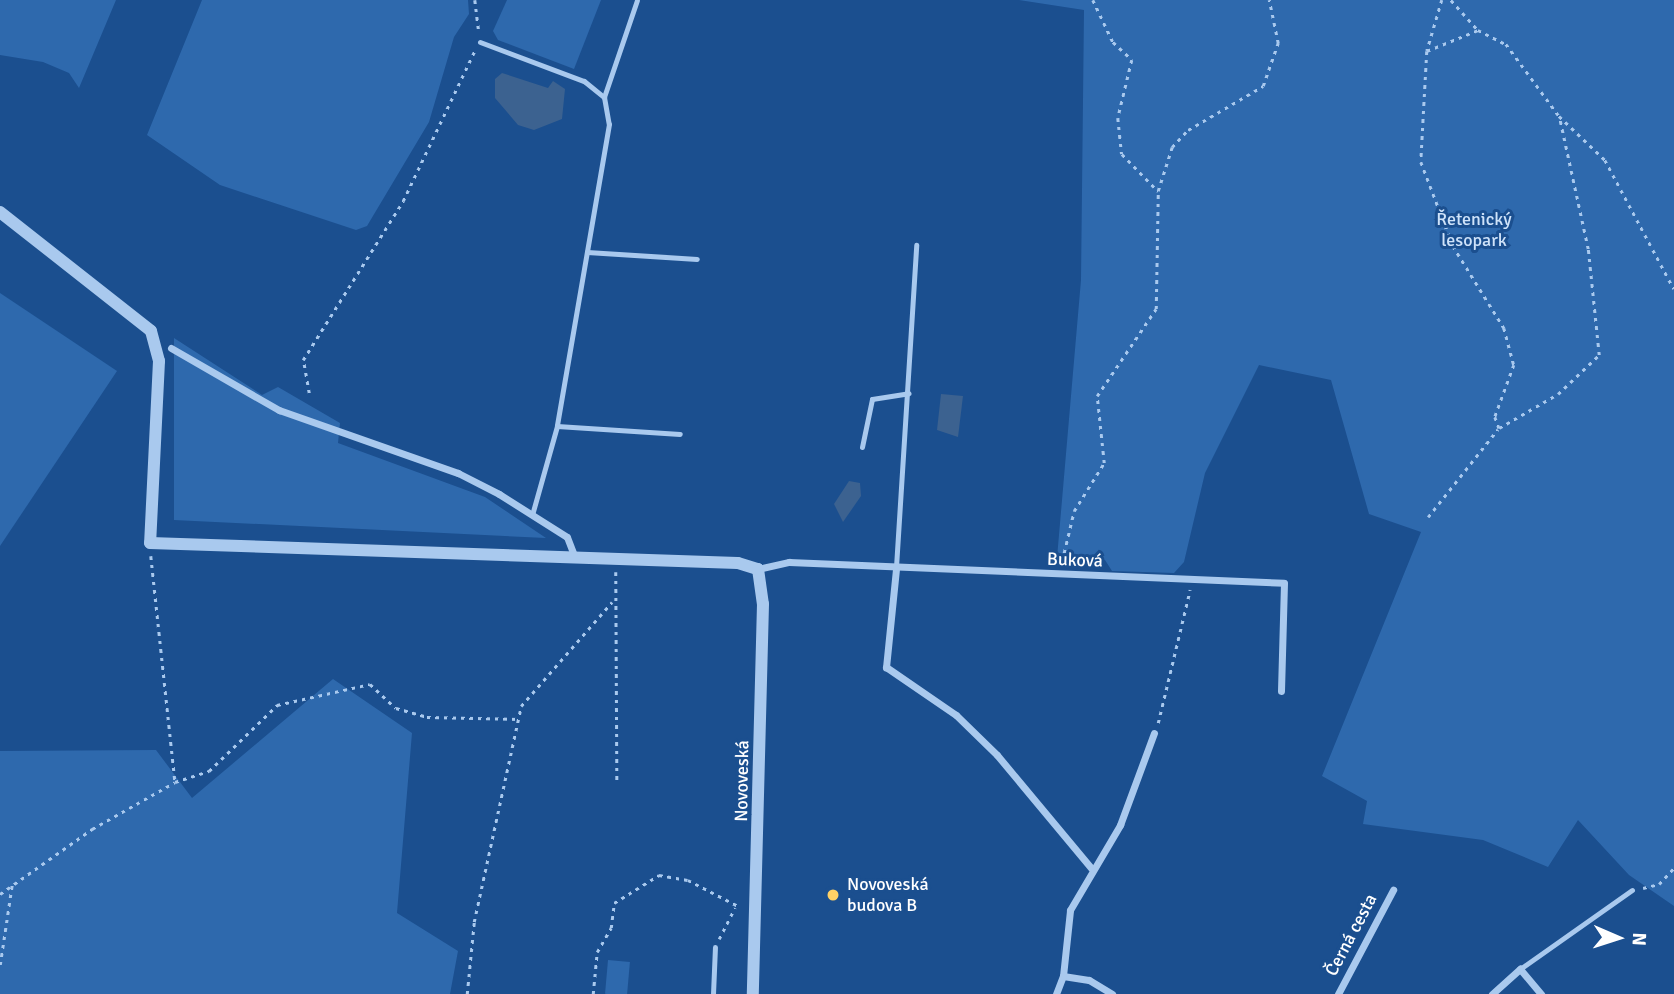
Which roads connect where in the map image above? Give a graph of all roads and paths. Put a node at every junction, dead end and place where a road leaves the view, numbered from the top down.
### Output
1 (475, 0) edge
2 (637, 0) edge
3 (1093, 0) edge
4 (1269, 0) edge
5 (1442, 0) edge
6 (1451, 0) edge
7 (1478, 30) junction
8 (480, 42) junction
9 (1427, 51) junction
10 (604, 97) junction
11 (1559, 116) junction
12 (1158, 191) junction
13 (0, 212) edge
14 (916, 245) dead end
15 (587, 252) junction
16 (697, 259) dead end
17 (1674, 289) edge
18 (171, 348) dead end
19 (309, 393) dead end
20 (909, 393) junction
21 (557, 426) junction
22 (1499, 428) junction
23 (680, 434) dead end
24 (862, 447) dead end
25 (532, 515) junction
26 (1428, 517) dead end
27 (150, 543) junction
28 (575, 558) junction
29 (616, 559) junction
30 (758, 569) junction
31 (896, 569) junction
32 (1061, 575) junction
33 (1192, 580) junction
34 (612, 602) junction
35 (1281, 691) dead end
36 (519, 719) junction
37 (1154, 733) joint
38 (175, 782) junction
39 (617, 782) dead end
40 (1091, 868) junction
41 (1674, 868) edge
42 (12, 885) junction
43 (1393, 890) dead end
44 (1632, 890) joint
45 (0, 894) edge
46 (715, 947) joint
47 (0, 965) edge
48 (1520, 969) junction
49 (1063, 975) junction
50 (467, 994) edge
51 (593, 994) edge
52 (713, 994) edge
53 (753, 994) edge
54 (1056, 994) edge
55 (1112, 994) edge
56 (1338, 994) edge
57 (1492, 994) edge
58 (1541, 994) edge

1 - 8 path
2 - 10 lane
3 - 12 path
4 - 12 path
5 - 9 path
6 - 7 path
7 - 9 path
7 - 11 path
8 - 10 lane
8 - 19 path
9 - 22 path
10 - 15 lane
11 - 17 path
11 - 22 path
12 - 32 path
13 - 27 street
14 - 20 lane
15 - 16 lane
15 - 21 lane
18 - 25 street
20 - 24 lane
20 - 31 lane
21 - 23 lane
21 - 25 lane
22 - 26 path
25 - 28 street
27 - 28 street
27 - 38 path
28 - 29 street
29 - 30 street
29 - 34 path
30 - 31 street, Buková
30 - 53 street, Novoveská
31 - 32 street, Buková
31 - 40 street
32 - 33 street, Buková
33 - 35 street, Buková
33 - 37 path
34 - 36 path
34 - 39 path
36 - 38 path
36 - 50 path
37 - 40 street
38 - 42 path
40 - 49 street
41 - 44 path
42 - 45 path
42 - 47 path
43 - 56 street, Černá cesta
44 - 48 lane
46 - 51 path
46 - 52 lane
48 - 57 street
48 - 58 street
49 - 54 street
49 - 55 street

